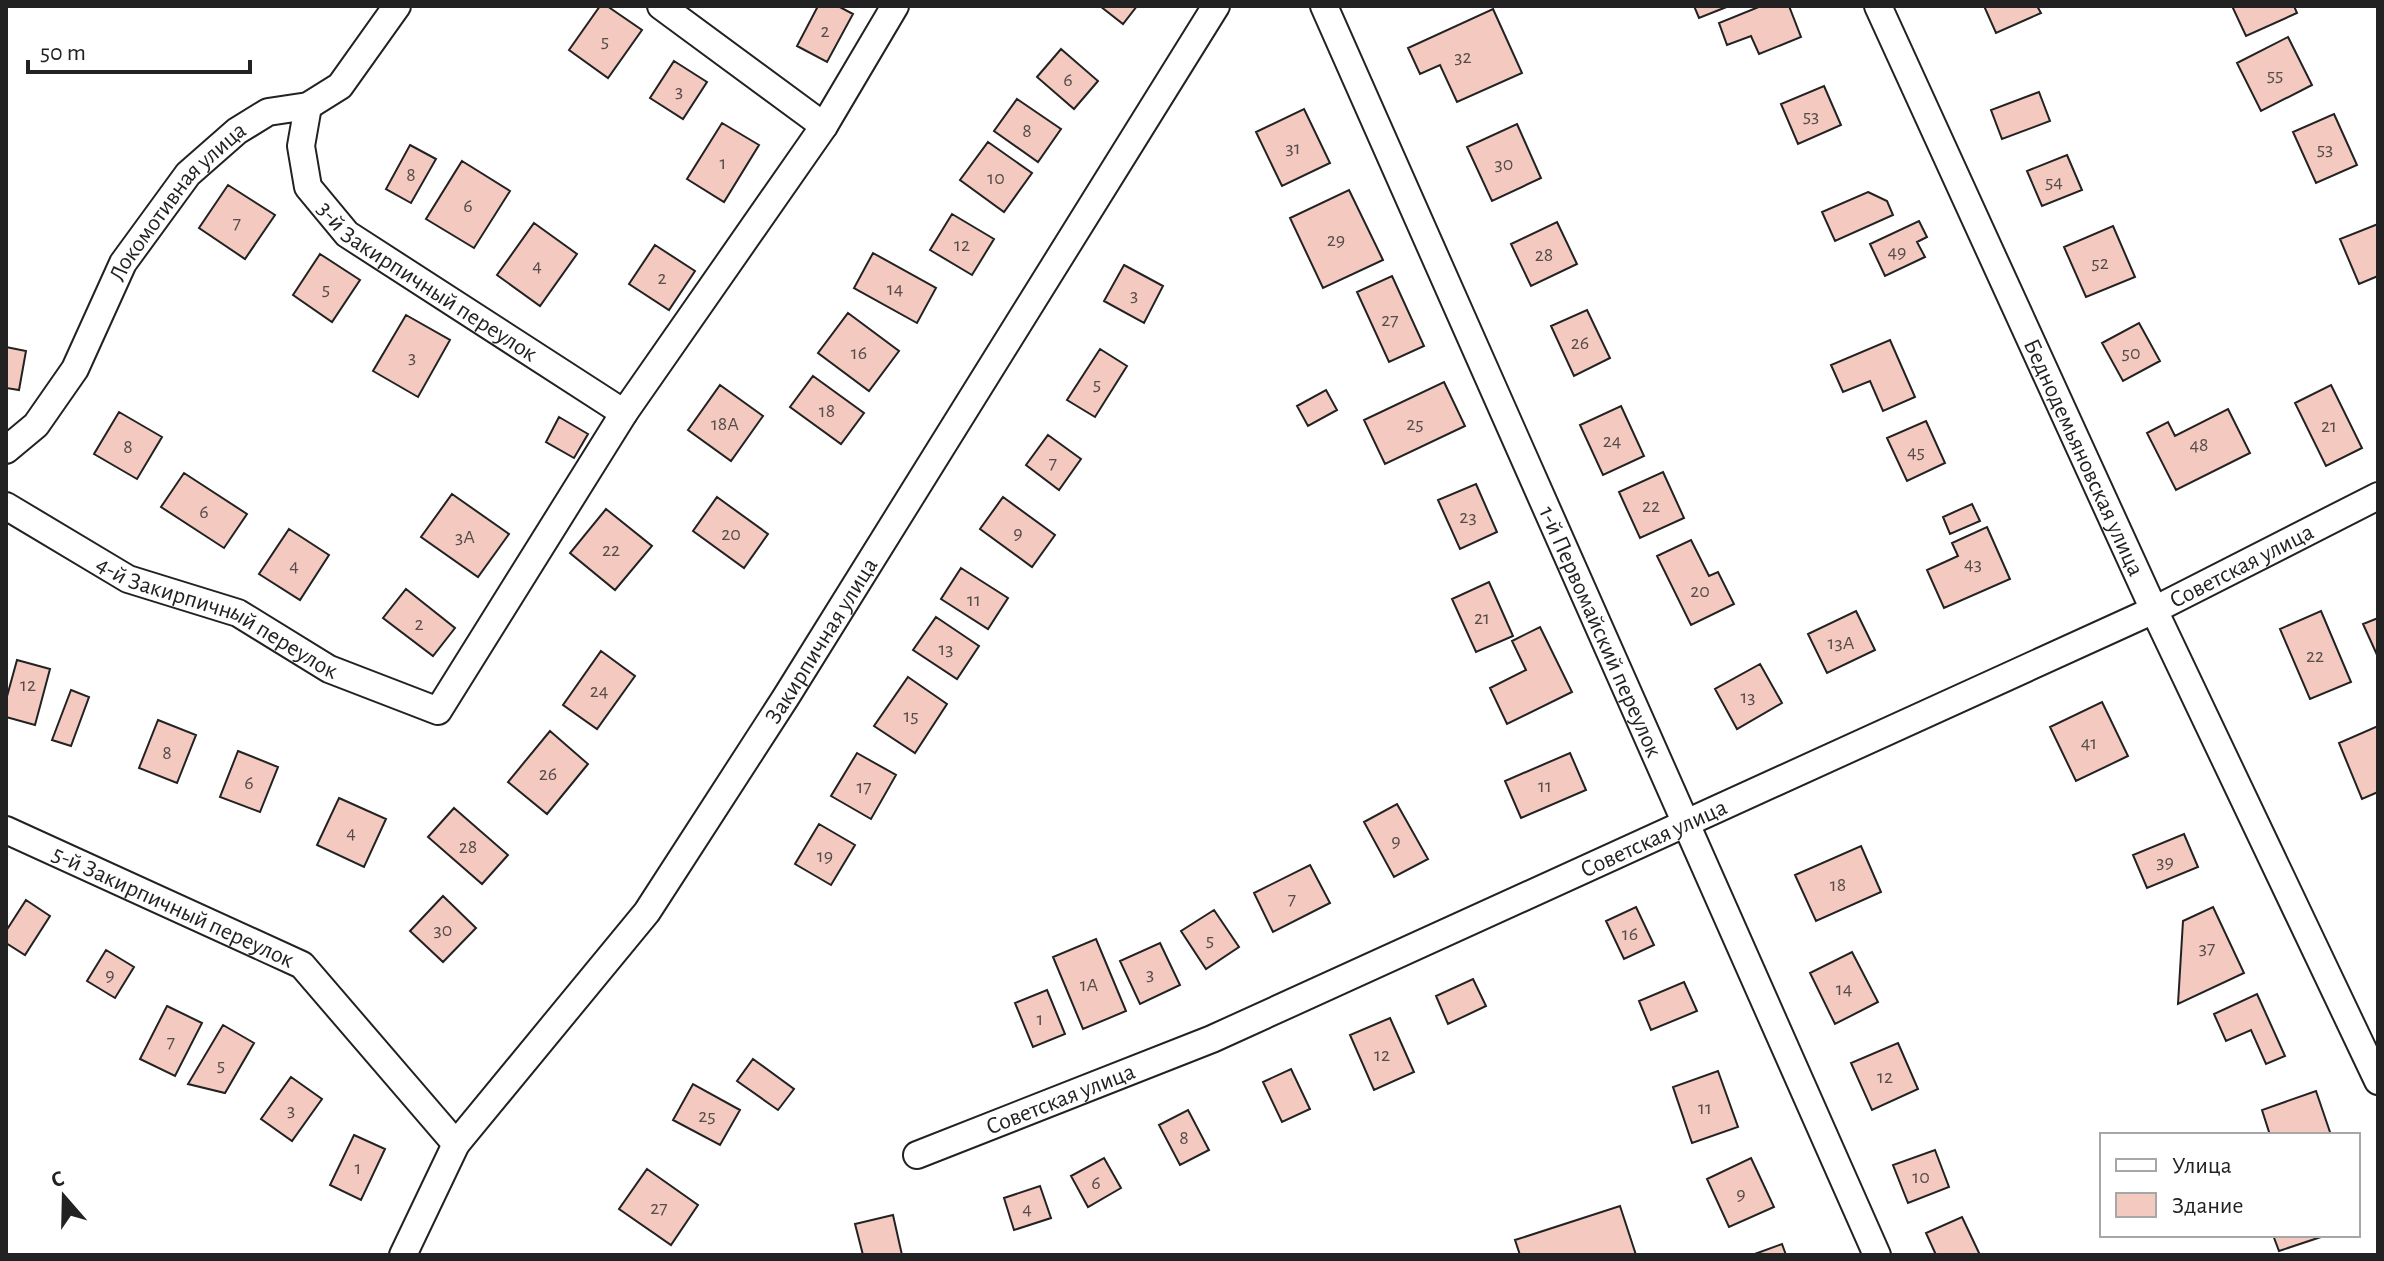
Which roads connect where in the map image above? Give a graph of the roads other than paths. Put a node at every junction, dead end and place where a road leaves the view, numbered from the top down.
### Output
1 (397, 6) edge
2 (661, 6) edge
3 (895, 6) edge
4 (1216, 6) edge
5 (1324, 6) edge
6 (1878, 6) edge
7 (308, 106) junction
8 (824, 126) junction
9 (624, 413) junction
10 (6, 450) edge
11 (2378, 496) edge
12 (6, 506) edge
13 (2154, 610) junction
14 (1684, 824) junction
15 (6, 830) edge
16 (2378, 1081) edge
17 (456, 1144) junction
18 (917, 1155) dead end
19 (403, 1255) edge
20 (1877, 1255) edge

1 - 7 street, Локомотивная улица
2 - 8 street
3 - 8 street
4 - 17 street, Закирпичная улица
5 - 14 street, 1-й Первомайский переулок
6 - 13 street, Беднодемьяновская улица
7 - 9 street, 3-й Закирпичный переулок
7 - 10 street, Локомотивная улица
8 - 9 street
9 - 12 street, 4-й Закирпичный переулок
11 - 13 street, Советская улица
13 - 14 street, Советская улица
13 - 16 street, Беднодемьяновская улица
14 - 18 street, Советская улица
14 - 20 street, 1-й Первомайский переулок
15 - 17 street, 5-й Закирпичный переулок
17 - 19 street, Закирпичная улица

